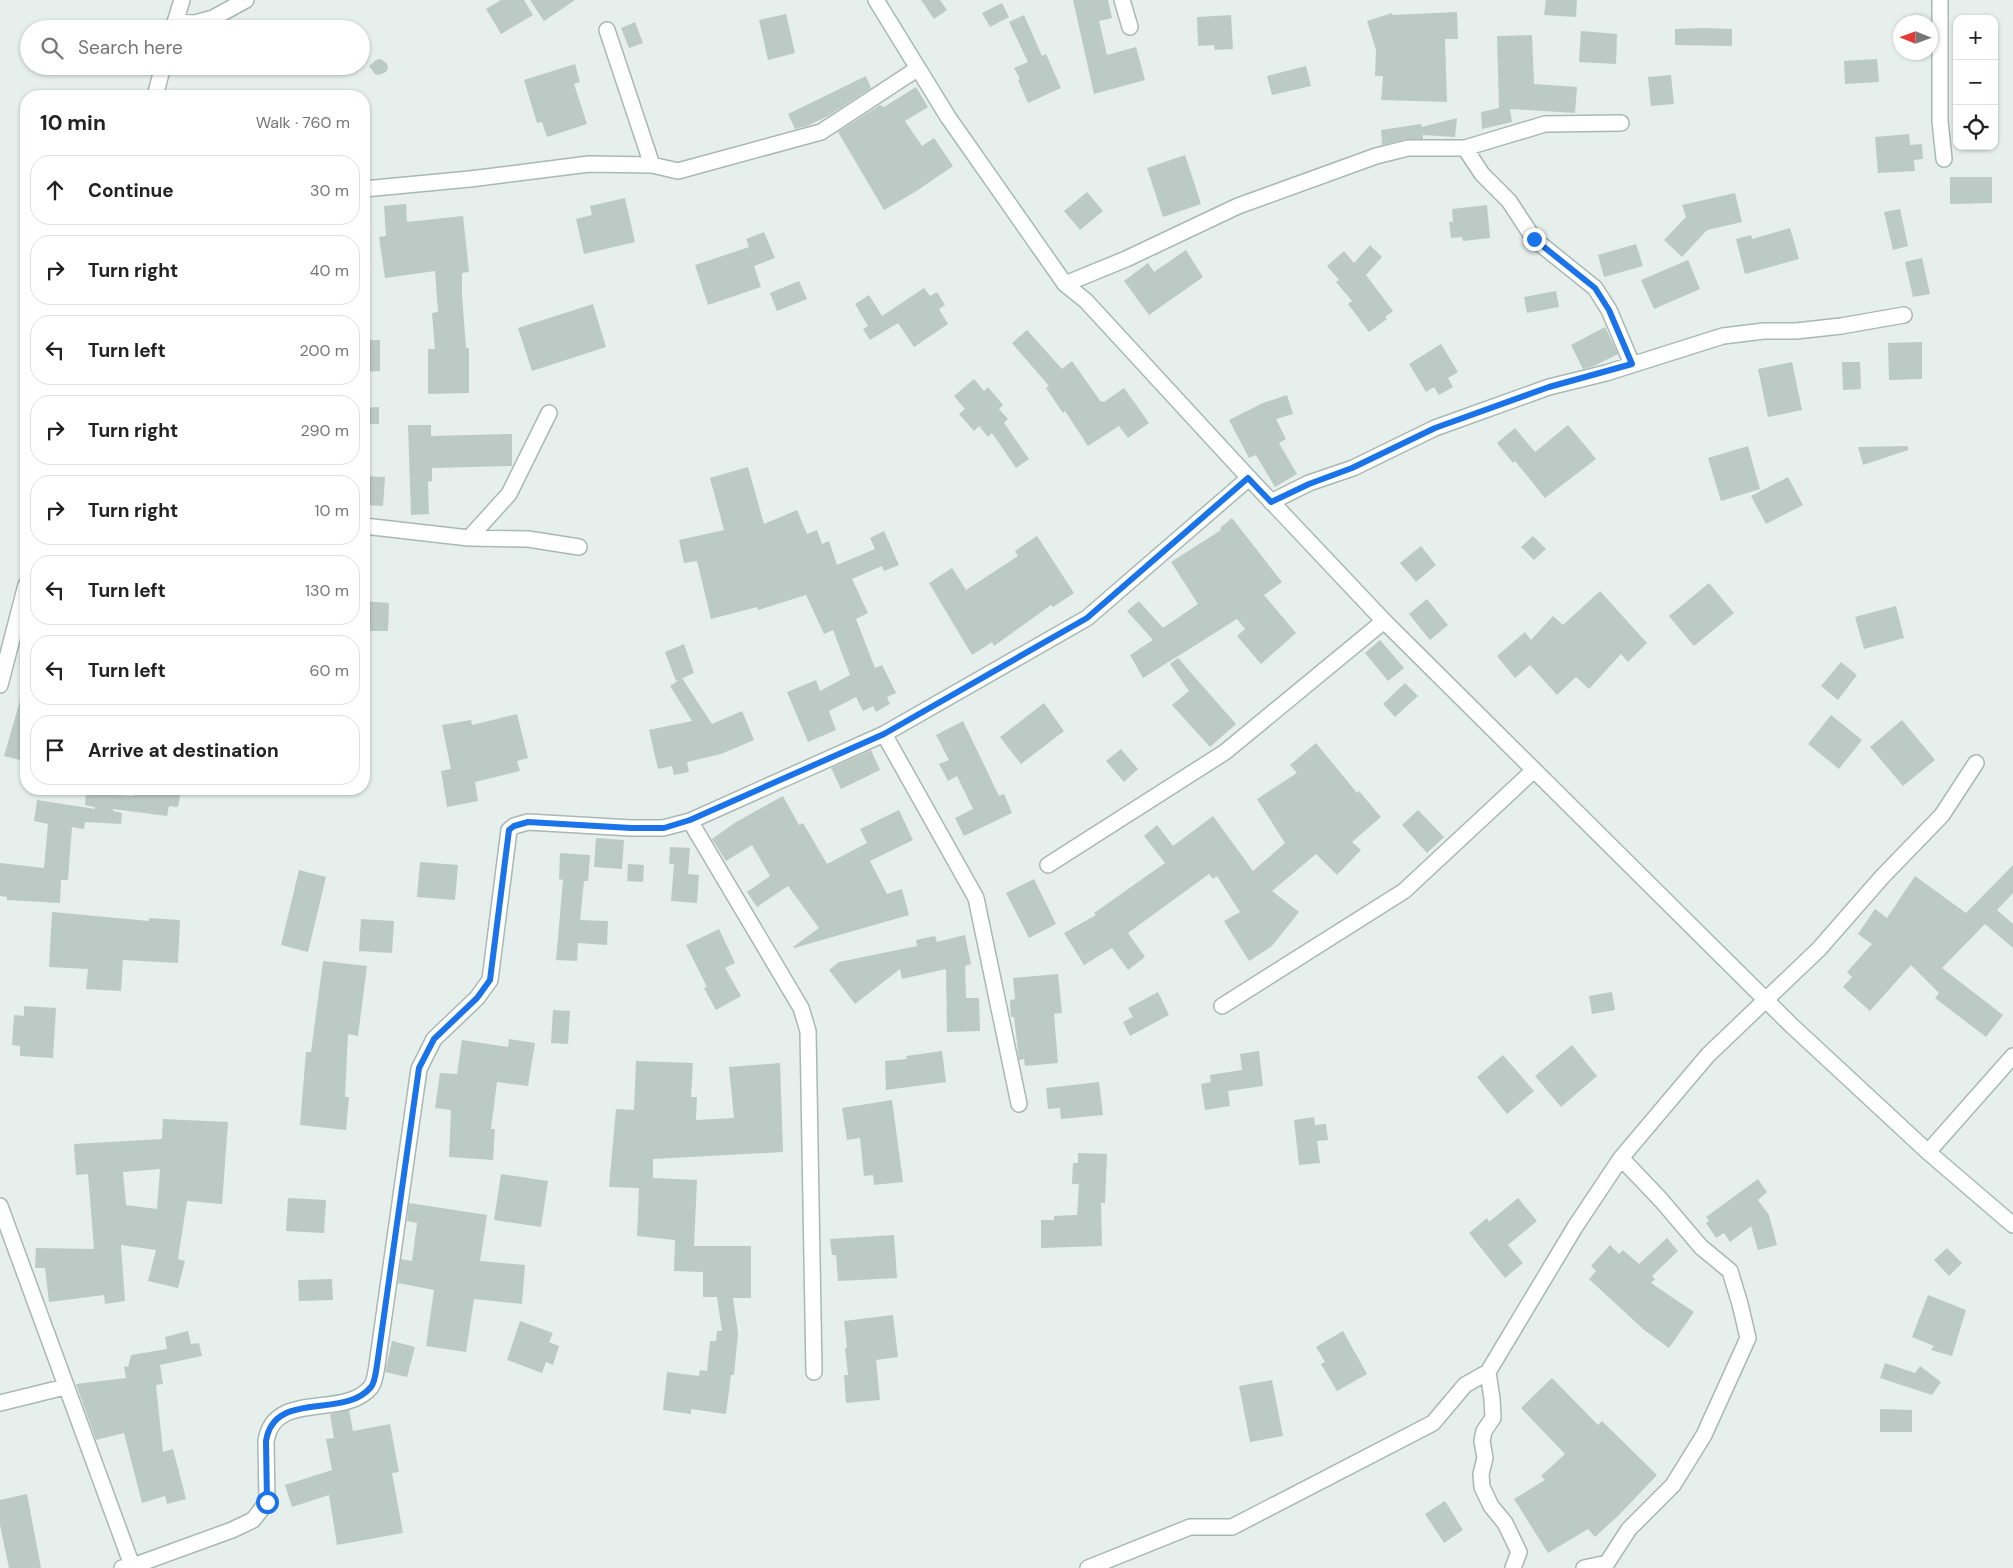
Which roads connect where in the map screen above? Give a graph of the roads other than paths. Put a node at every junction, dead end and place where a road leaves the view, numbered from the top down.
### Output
1 (182, 0) edge
2 (246, 0) edge
3 (876, 0) edge
4 (1122, 0) edge
5 (1940, 0) edge
6 (176, 20) edge
7 (206, 20) edge
8 (1130, 27) dead end
9 (607, 30) dead end
10 (917, 69) junction
11 (161, 75) edge
12 (157, 90) edge
13 (1621, 123) dead end
14 (1465, 148) junction
15 (1944, 159) dead end
16 (652, 165) junction
17 (370, 188) edge
18 (1065, 284) junction
19 (1904, 315) dead end
20 (1632, 364) junction
21 (549, 413) dead end
22 (1248, 478) junction
23 (1271, 502) junction
24 (370, 527) edge
25 (469, 538) junction
26 (579, 547) dead end
27 (20, 608) edge
28 (1384, 621) junction
29 (0, 685) edge
30 (884, 734) junction
31 (1976, 763) dead end
32 (1534, 770) junction
33 (690, 820) junction
34 (1048, 865) dead end
35 (1766, 1000) junction
36 (1222, 1006) dead end
37 (2013, 1056) edge
38 (1019, 1104) dead end
39 (1928, 1152) junction
40 (1621, 1158) junction
41 (0, 1206) edge
42 (2013, 1225) edge
43 (814, 1372) dead end
44 (1488, 1372) junction
45 (65, 1386) junction
46 (0, 1403) edge
47 (129, 1567) edge
48 (1088, 1568) edge
49 (1513, 1568) edge
50 (1584, 1568) edge

1 - 6 street
2 - 7 street
3 - 10 street
4 - 8 street
5 - 15 street
9 - 16 street
10 - 16 street
10 - 18 street
11 - 12 street
13 - 14 street
14 - 18 street
14 - 20 street
16 - 17 street
18 - 22 street
19 - 20 street
20 - 23 street
21 - 25 street
22 - 23 street
22 - 30 street
23 - 28 street
24 - 25 street
25 - 26 street
27 - 29 street
28 - 32 street
28 - 34 street
30 - 33 street
30 - 38 street
31 - 35 street
32 - 35 street
32 - 36 street
33 - 43 street
33 - 47 street
35 - 39 street
35 - 40 street
37 - 39 street
39 - 42 street
40 - 44 street
40 - 50 street
41 - 45 street
44 - 48 street
44 - 49 street
45 - 46 street
45 - 47 street

